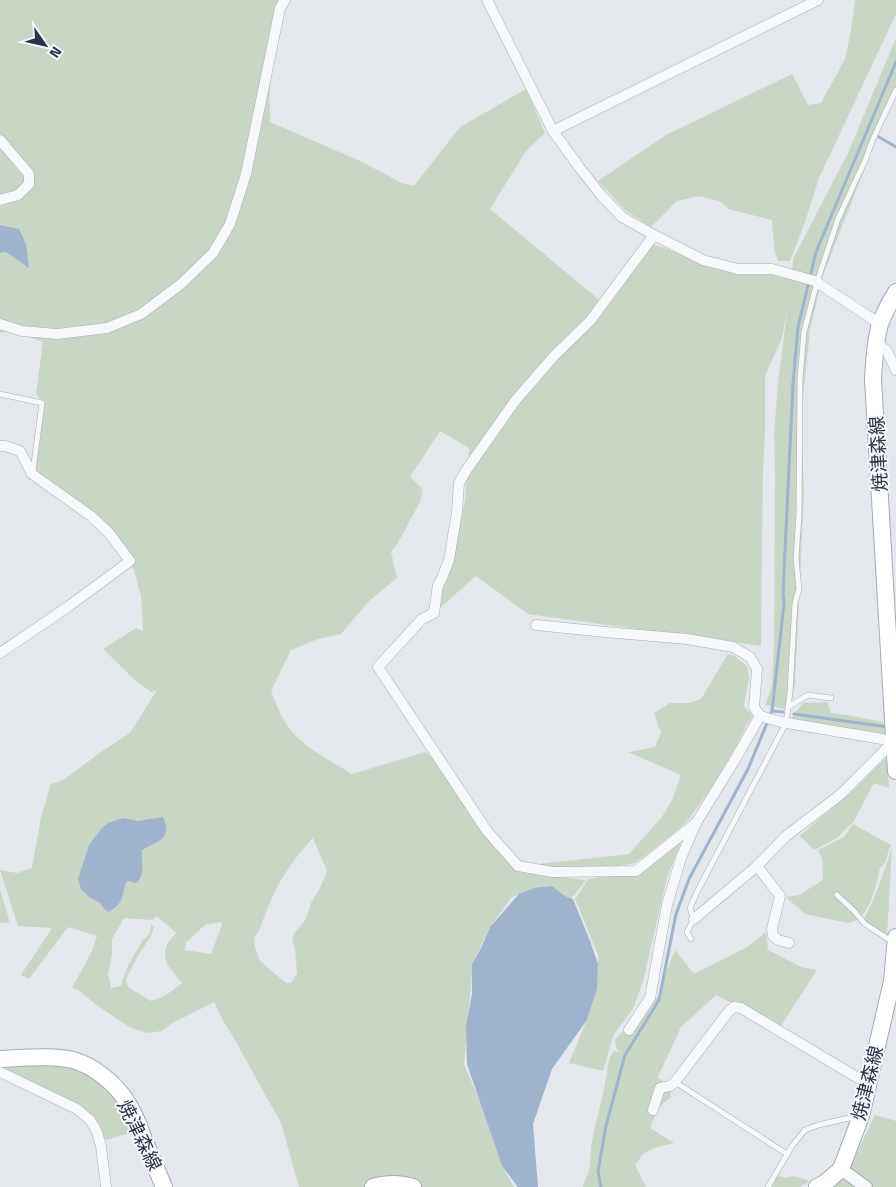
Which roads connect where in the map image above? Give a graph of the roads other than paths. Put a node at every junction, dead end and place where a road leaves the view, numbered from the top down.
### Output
1 (285, 0) edge
2 (487, 0) edge
3 (818, 0) edge
4 (896, 90) edge
5 (553, 131) junction
6 (0, 140) edge
7 (0, 200) edge
8 (654, 235) junction
9 (816, 281) junction
10 (896, 292) edge
11 (0, 324) edge
12 (880, 324) junction
13 (877, 344) junction
14 (896, 370) edge
15 (0, 394) edge
16 (0, 446) edge
17 (32, 474) junction
18 (536, 625) dead end
19 (892, 648) edge
20 (0, 653) edge
21 (831, 698) dead end
22 (788, 707) junction
23 (762, 716) junction
24 (784, 723) junction
25 (894, 732) junction
26 (896, 770) edge
27 (696, 823) junction
28 (758, 866) junction
29 (837, 894) dead end
30 (694, 919) junction
31 (896, 937) edge
32 (691, 939) dead end
33 (788, 943) dead end
34 (895, 943) edge
35 (629, 1030) dead end
36 (0, 1059) edge
37 (0, 1072) edge
38 (675, 1082) junction
39 (868, 1084) junction
40 (653, 1110) dead end
41 (861, 1116) junction
42 (787, 1154) junction
43 (841, 1169) junction
44 (106, 1187) edge
45 (164, 1187) edge
46 (373, 1187) edge
47 (412, 1187) edge
48 (768, 1187) edge
49 (818, 1187) edge
50 (866, 1187) edge

1 - 11 street
2 - 5 street
3 - 5 street
4 - 9 lane
5 - 8 street
6 - 7 street
8 - 9 street
8 - 27 street
9 - 12 street
9 - 22 lane
10 - 12 main road, 焼津森線
12 - 13 main road, 焼津森線
13 - 14 street
13 - 19 main road, 焼津森線
15 - 17 lane
16 - 17 street
17 - 20 street
18 - 23 street
19 - 25 main road, 焼津森線
21 - 22 lane
22 - 24 lane
23 - 24 street
23 - 27 street
24 - 25 street
24 - 30 lane
25 - 26 main road, 焼津森線
25 - 28 street
27 - 35 street
28 - 30 street
28 - 33 street
29 - 34 lane
30 - 32 lane
31 - 34 main road, 焼津森線
34 - 39 main road, 焼津森線
36 - 45 main road, 焼津森線
37 - 44 street
38 - 39 street
38 - 40 street
38 - 42 lane
39 - 41 main road, 焼津森線
41 - 42 lane
41 - 43 main road, 焼津森線
42 - 48 lane
43 - 49 main road, 焼津森線
43 - 50 street
46 - 47 main road

